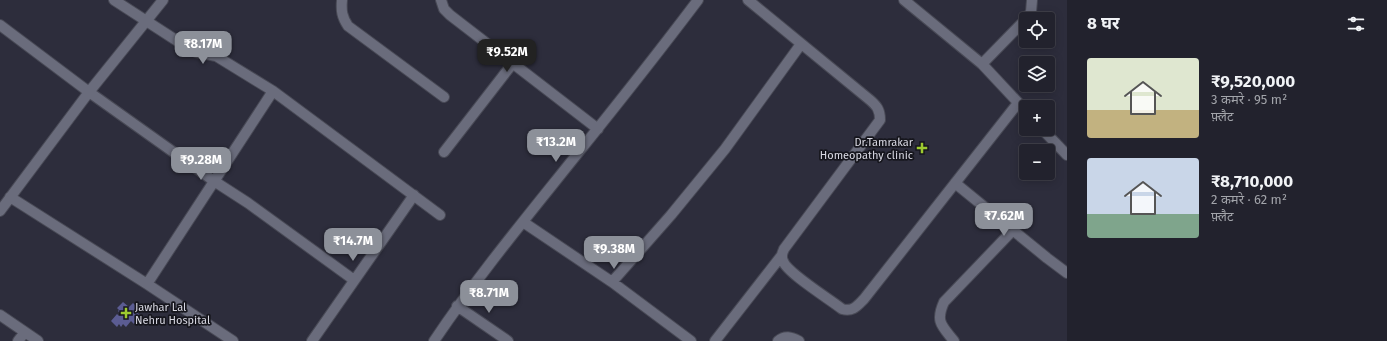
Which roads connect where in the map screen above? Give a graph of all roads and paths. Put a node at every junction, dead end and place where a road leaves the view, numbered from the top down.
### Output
1 (114, 0) edge
2 (163, 0) edge
3 (342, 0) edge
4 (441, 0) edge
5 (698, 0) edge
6 (748, 0) edge
7 (904, 0) edge
8 (1032, 0) edge
9 (1031, 12) edge
10 (146, 22) junction
11 (0, 25) edge
12 (1019, 26) edge
13 (802, 44) junction
14 (513, 63) junction
15 (982, 64) junction
16 (273, 91) junction
17 (89, 92) junction
18 (444, 97) dead end
19 (1018, 103) joint
20 (598, 129) junction
21 (1049, 136) edge
22 (444, 152) dead end
23 (1067, 155) edge
24 (214, 181) junction
25 (955, 182) junction
26 (414, 196) junction
27 (10, 197) junction
28 (0, 210) edge
29 (440, 214) dead end
30 (523, 222) junction
31 (1013, 230) junction
32 (782, 255) junction
33 (1067, 273) edge
34 (354, 280) junction
35 (612, 282) junction
36 (146, 284) junction
37 (458, 306) junction
38 (0, 315) edge
39 (24, 332) junction
40 (18, 341) edge
41 (38, 341) edge
42 (233, 341) edge
43 (312, 341) edge
44 (434, 341) edge
45 (508, 341) edge
46 (691, 341) edge
47 (715, 341) edge
48 (778, 341) edge
49 (799, 341) edge
50 (954, 341) edge

1 - 10 street
2 - 10 street
3 - 18 street
4 - 14 street
5 - 20 street
6 - 13 street
7 - 15 street
8 - 9 street
10 - 16 street
10 - 17 street
11 - 17 street
12 - 15 street
13 - 32 street
13 - 35 street
14 - 20 street
14 - 22 street
15 - 19 street
16 - 24 street
16 - 26 street
17 - 24 street
17 - 27 street
19 - 25 street
20 - 30 street
21 - 23 street
24 - 34 street
24 - 36 street
25 - 31 street
25 - 32 street
26 - 29 street
26 - 34 street
27 - 28 street
27 - 36 street
30 - 35 street
30 - 37 street
31 - 33 street
31 - 50 street
32 - 47 street
34 - 43 street
35 - 46 street
36 - 42 street
37 - 44 street
37 - 45 street
38 - 39 street
39 - 40 street
39 - 41 street
48 - 49 street

